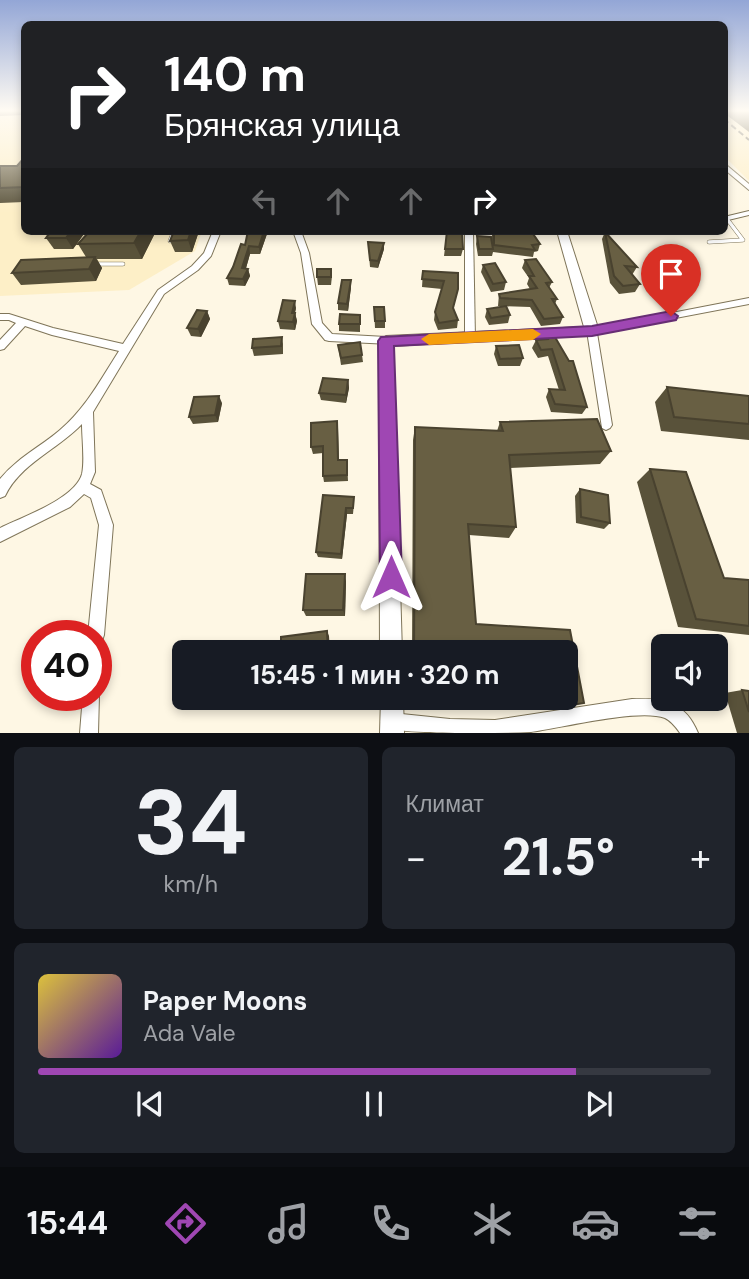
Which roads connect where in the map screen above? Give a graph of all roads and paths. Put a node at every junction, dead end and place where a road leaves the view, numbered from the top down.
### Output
1 (728, 169) edge
2 (749, 188) edge
3 (749, 213) edge
4 (728, 219) edge
5 (728, 220) edge
6 (172, 235) edge
7 (216, 235) edge
8 (299, 235) edge
9 (469, 235) edge
10 (563, 235) edge
11 (743, 240) junction
12 (170, 241) edge
13 (709, 243) dead end
14 (749, 248) edge
15 (85, 264) edge
16 (123, 264) dead end
17 (749, 301) edge
18 (0, 317) edge
19 (24, 321) junction
20 (592, 331) junction
21 (470, 338) junction
22 (386, 341) junction
23 (0, 346) edge
24 (124, 348) junction
25 (87, 411) junction
26 (606, 425) dead end
27 (83, 487) junction
28 (0, 492) edge
29 (0, 535) edge
30 (97, 620) edge
31 (391, 640) edge
32 (392, 710) edge
33 (91, 711) edge
34 (687, 727) edge
35 (392, 728) edge
36 (89, 733) edge

1 - 2 street
3 - 4 street
5 - 11 lane
6 - 12 lane
7 - 24 street
8 - 22 street
9 - 21 street
10 - 20 street
11 - 13 lane
11 - 14 lane
15 - 16 lane
17 - 20 street
18 - 19 street
19 - 23 street
19 - 24 street
20 - 21 street
20 - 26 street
21 - 22 street
22 - 31 street
24 - 25 street
25 - 27 street
25 - 28 street
27 - 29 street
27 - 30 street
32 - 35 street
33 - 36 street
34 - 35 street

